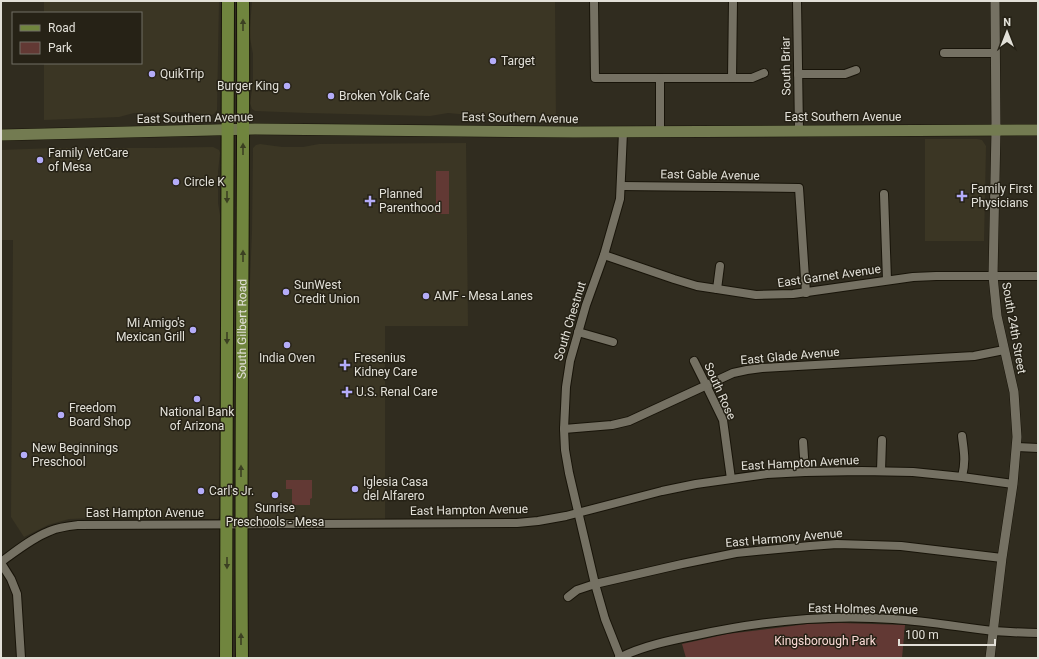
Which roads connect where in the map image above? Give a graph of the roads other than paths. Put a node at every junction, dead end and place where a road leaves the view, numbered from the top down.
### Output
1 (228, 1) edge
2 (243, 1) edge
3 (594, 1) edge
4 (733, 1) edge
5 (797, 1) edge
6 (995, 1) edge
7 (944, 53) dead end
8 (995, 53) junction
9 (856, 70) dead end
10 (764, 73) dead end
11 (798, 74) junction
12 (660, 78) junction
13 (732, 78) junction
14 (243, 129) junction
15 (227, 130) junction
16 (799, 130) junction
17 (996, 130) junction
18 (1038, 130) edge
19 (623, 132) junction
20 (660, 132) junction
21 (1, 135) edge
22 (621, 186) junction
23 (884, 194) dead end
24 (604, 255) junction
25 (720, 266) dead end
26 (993, 276) junction
27 (1038, 276) edge
28 (887, 280) junction
29 (717, 289) junction
30 (806, 293) junction
31 (578, 332) junction
32 (612, 342) dead end
33 (1004, 350) junction
34 (694, 361) dead end
35 (706, 385) junction
36 (564, 429) junction
37 (962, 436) dead end
38 (882, 440) dead end
39 (803, 442) dead end
40 (1017, 447) junction
41 (1038, 448) edge
42 (880, 471) junction
43 (805, 472) junction
44 (962, 477) junction
45 (731, 479) junction
46 (1013, 484) junction
47 (579, 512) junction
48 (227, 524) junction
49 (241, 524) junction
50 (1002, 558) junction
51 (1, 563) edge
52 (595, 584) junction
53 (568, 597) dead end
54 (993, 631) junction
55 (1038, 633) edge
56 (21, 658) edge
57 (226, 658) edge
58 (242, 658) edge
59 (620, 658) edge
60 (990, 658) edge

1 - 15 main road, South Gilbert Road
14 -> 2 main road, South Gilbert Road
3 - 12 street
4 - 13 street
5 - 11 street, South Briar
6 - 8 street, South 24th Street
7 - 8 street
8 - 17 street, South 24th Street
9 - 11 street
10 - 13 street
11 - 16 street, South Briar
12 - 13 street
12 - 20 street
14 - 15 main road, East Southern Avenue
14 - 19 main road, East Southern Avenue
49 -> 14 main road, South Gilbert Road
15 - 21 main road, East Southern Avenue
15 -> 48 main road, South Gilbert Road
16 - 17 main road, East Southern Avenue
16 - 20 main road, East Southern Avenue
17 - 18 main road, East Southern Avenue
17 - 26 street, South 24th Street
19 - 20 main road, East Southern Avenue
19 - 22 street, South Chestnut
22 - 24 street, South Chestnut
22 - 30 street, East Gable Avenue
23 - 28 street
24 - 29 street, East Garnet Avenue
24 - 31 street, South Chestnut
25 - 29 street
26 - 27 street, East Garnet Avenue
26 - 28 street, East Garnet Avenue
26 - 33 street, South 24th Street
28 - 30 street, East Garnet Avenue
29 - 30 street, East Garnet Avenue
31 - 32 street
31 - 36 street, South Chestnut
33 - 35 street, East Glade Avenue
33 - 40 street, South 24th Street
34 - 35 street, South Rose
35 - 36 street, East Glade Avenue
35 - 45 street, South Rose
36 - 47 street, South Chestnut
37 - 44 street
38 - 42 street
39 - 43 street
40 - 41 street
40 - 46 street, South 24th Street
42 - 43 street, East Hampton Avenue
42 - 44 street, East Hampton Avenue
43 - 45 street, East Hampton Avenue
44 - 46 street, East Hampton Avenue
45 - 47 street, East Hampton Avenue
46 - 50 street, South 24th Street
47 - 49 street, East Hampton Avenue
47 - 52 street, South Chestnut
48 - 49 street, East Hampton Avenue
48 - 51 street, East Hampton Avenue
48 -> 57 main road, South Gilbert Road
58 -> 49 main road, South Gilbert Road
50 - 52 street, East Harmony Avenue
50 - 54 street, South 24th Street
51 - 56 street
52 - 53 street, East Harmony Avenue
52 - 59 street, South Chestnut
54 - 55 street, East Holmes Avenue
54 - 59 street, East Holmes Avenue
54 - 60 street, South 24th Street

